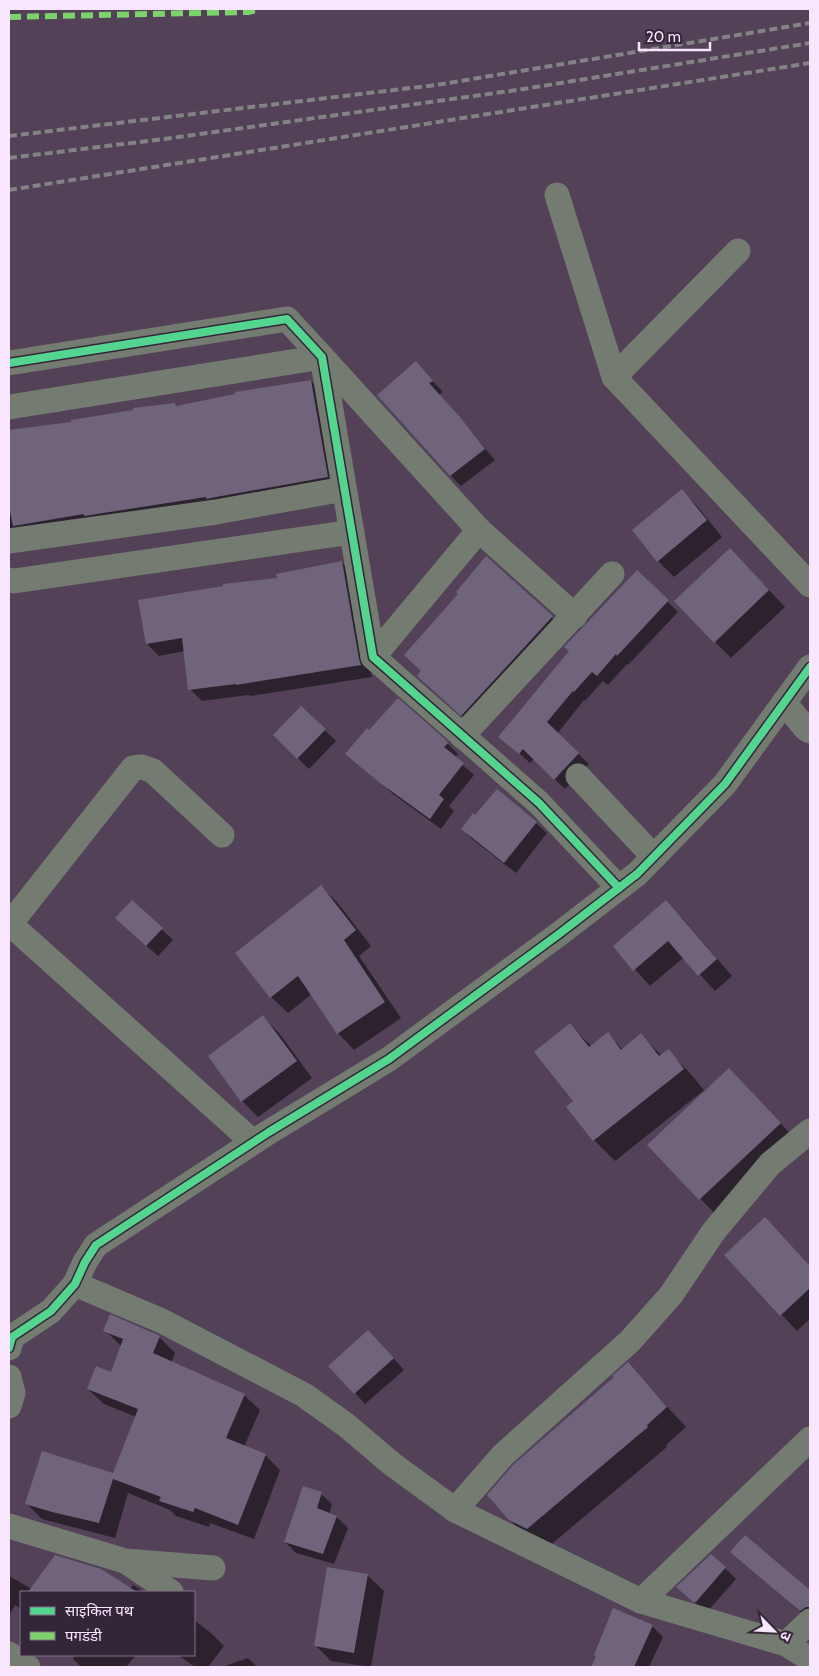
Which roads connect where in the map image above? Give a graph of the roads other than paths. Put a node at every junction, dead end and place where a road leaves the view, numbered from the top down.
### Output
1 (557, 195) dead end
2 (738, 250) dead end
3 (322, 357) junction
4 (9, 364) edge
5 (614, 377) junction
6 (9, 407) edge
7 (344, 489) junction
8 (479, 530) junction
9 (352, 532) junction
10 (9, 541) edge
11 (612, 574) dead end
12 (9, 580) edge
13 (810, 585) edge
14 (575, 616) junction
15 (373, 657) junction
16 (810, 667) edge
17 (784, 702) junction
18 (810, 731) edge
19 (462, 736) junction
20 (578, 776) dead end
21 (222, 835) dead end
22 (654, 856) junction
23 (619, 888) junction
24 (810, 1131) edge
25 (253, 1142) junction
26 (75, 1284) junction
27 (9, 1348) edge
28 (9, 1377) edge
29 (9, 1406) edge
30 (810, 1440) edge
31 (455, 1510) junction
32 (9, 1526) edge
33 (125, 1561) junction
34 (213, 1568) dead end
35 (170, 1591) edge
36 (641, 1601) junction
37 (810, 1621) edge
38 (786, 1644) junction
39 (9, 1654) edge
40 (810, 1659) edge
41 (28, 1667) edge

1 - 5 street
2 - 5 street
3 - 4 street
3 - 6 street
3 - 7 street
3 - 8 street
5 - 13 street
7 - 9 street
7 - 10 street
8 - 14 street
8 - 15 street
9 - 12 street
9 - 15 street
11 - 14 street
14 - 19 street
15 - 19 street
16 - 17 street
17 - 18 street
17 - 22 street
19 - 23 street
20 - 22 street
21 - 25 street
22 - 23 street
23 - 25 street
24 - 31 street
25 - 26 street
26 - 27 street
26 - 31 street
28 - 29 street
30 - 36 street
31 - 36 street
32 - 33 street
33 - 34 street
33 - 35 street
36 - 38 street
37 - 38 street
38 - 40 street
39 - 41 street

